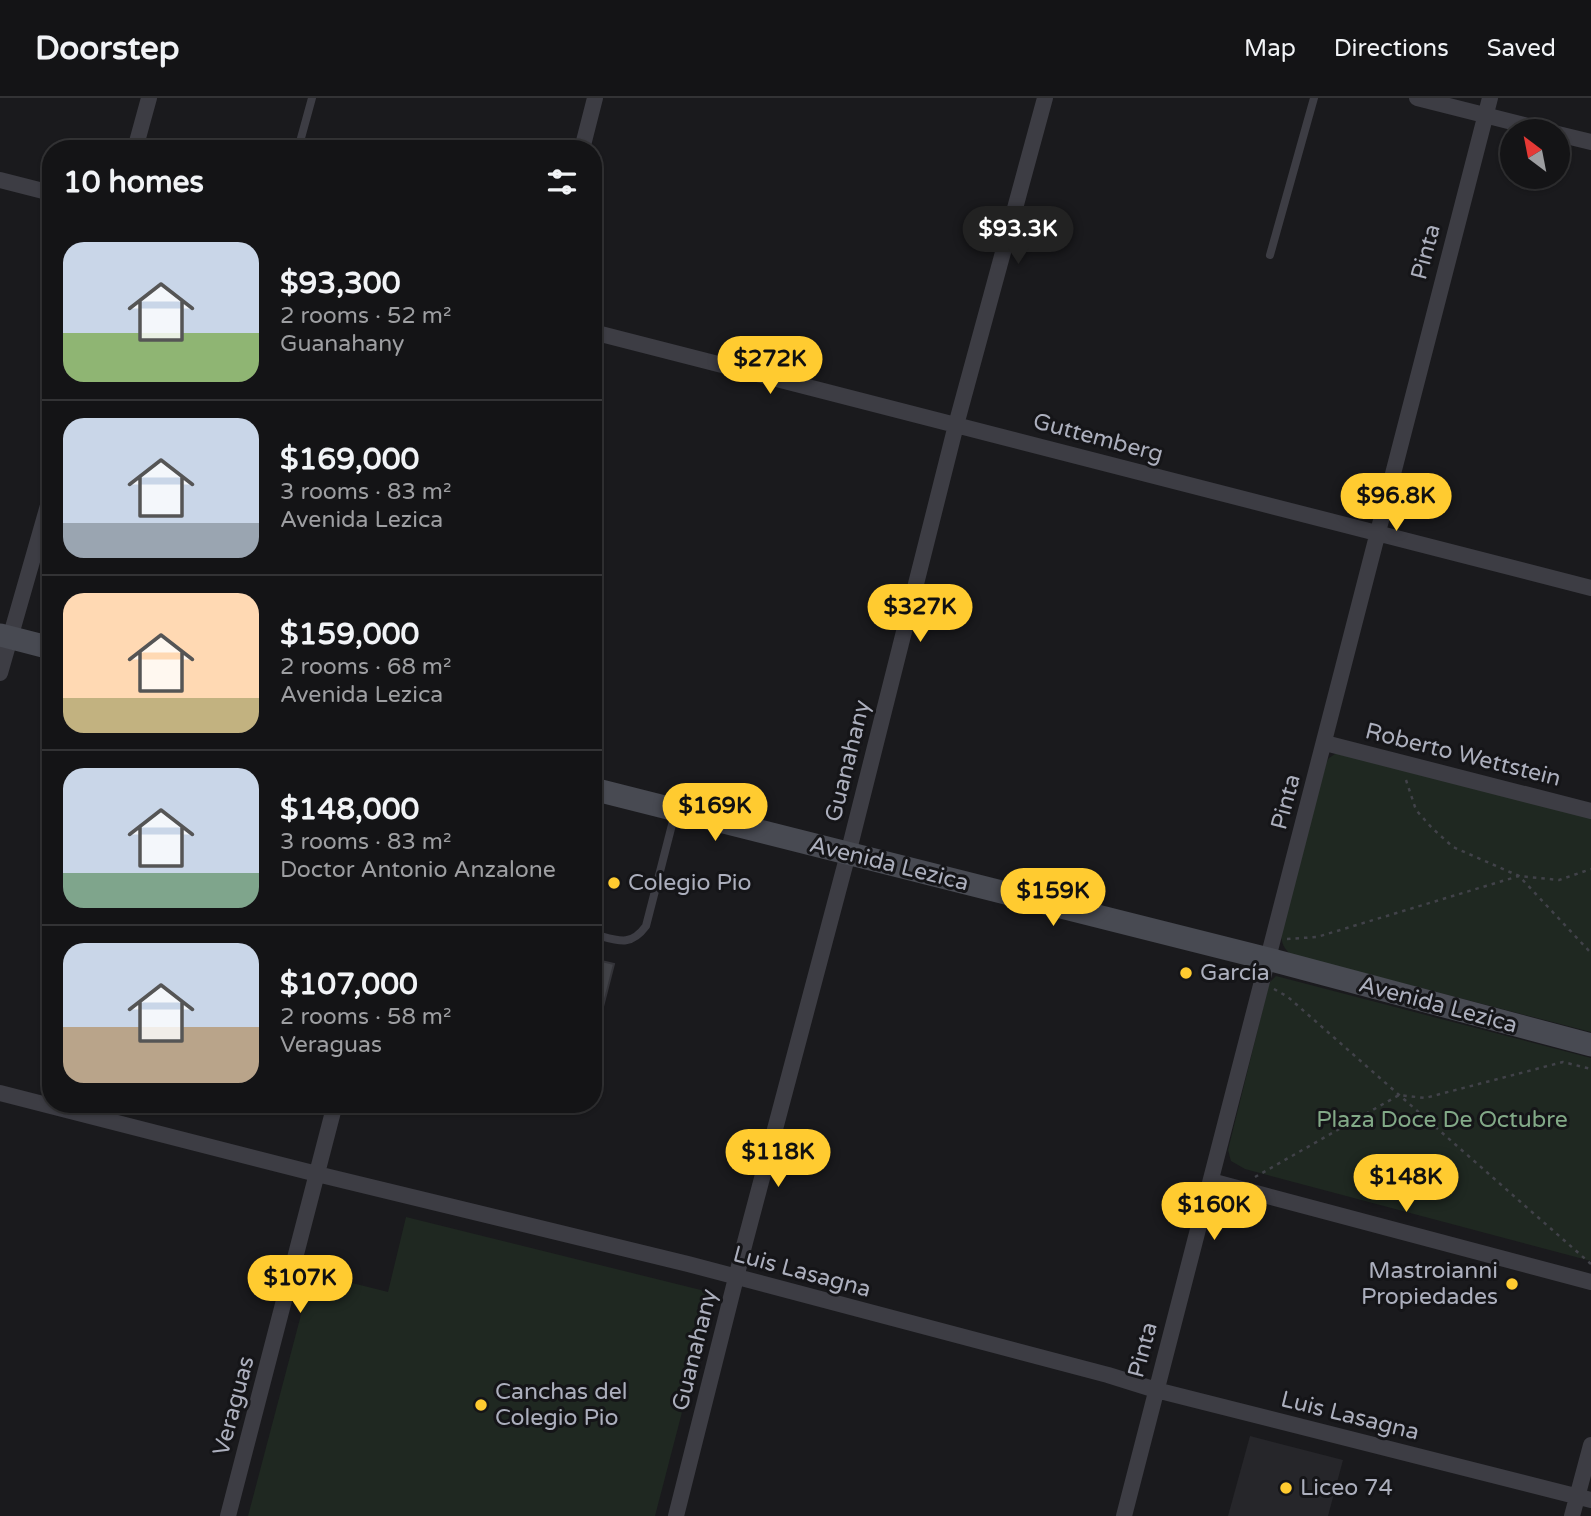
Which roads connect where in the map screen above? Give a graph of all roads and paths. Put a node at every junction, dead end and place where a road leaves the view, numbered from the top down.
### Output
1 (149, 98) edge
2 (312, 98) edge
3 (595, 98) edge
4 (1045, 98) edge
5 (1314, 98) edge
6 (1418, 98) edge
7 (1490, 98) edge
8 (1485, 115) junction
9 (1501, 119) edge
10 (1570, 137) edge
11 (137, 140) edge
12 (300, 140) edge
13 (584, 140) edge
14 (1591, 142) edge
15 (0, 180) edge
16 (42, 191) edge
17 (1270, 255) dead end
18 (602, 334) edge
19 (956, 425) junction
20 (42, 523) edge
21 (1377, 534) junction
22 (1591, 589) edge
23 (5, 636) edge
24 (42, 646) edge
25 (0, 673) edge
26 (1325, 743) junction
27 (1403, 763) junction
28 (602, 791) edge
29 (676, 810) junction
30 (1591, 811) edge
31 (848, 854) junction
32 (1591, 869) edge
33 (1519, 876) junction
34 (602, 936) edge
35 (1271, 950) junction
36 (1591, 953) edge
37 (1262, 983) junction
38 (1591, 1045) edge
39 (1591, 1069) edge
40 (0, 1093) edge
41 (1399, 1095) junction
42 (42, 1104) edge
43 (78, 1113) edge
44 (333, 1113) edge
45 (317, 1174) junction
46 (1212, 1181) junction
47 (1237, 1188) junction
48 (1591, 1264) edge
49 (737, 1279) junction
50 (1591, 1282) edge
51 (1156, 1390) junction
52 (1591, 1445) edge
53 (1584, 1498) edge
54 (229, 1516) edge
55 (676, 1516) edge
56 (1124, 1516) edge
57 (1572, 1516) edge

1 - 11 street
2 - 12 lane
3 - 13 street
4 - 19 street, Guanahany
5 - 17 lane
6 - 8 street
7 - 8 street, Pinta
8 - 9 street
8 - 21 street, Pinta
10 - 14 street
15 - 16 street
18 - 19 street, Guttemberg
19 - 21 street, Guttemberg
19 - 31 street, Guanahany
20 - 23 street
21 - 22 street, Guttemberg
21 - 26 street, Pinta
23 - 24 street
23 - 25 street
26 - 27 street, Roberto Wettstein
26 - 35 street, Pinta
27 - 30 street, Roberto Wettstein
27 - 33 path
28 - 29 street, Avenida Lezica
29 - 31 street, Avenida Lezica
29 - 34 lane
31 - 35 street, Avenida Lezica
31 - 49 street, Guanahany
32 - 33 path
33 - 35 path
33 - 36 path
35 - 37 street, Pinta
35 - 38 street, Avenida Lezica
37 - 41 path
37 - 46 street, Pinta
39 - 41 path
40 - 42 street, Luis Lasagna
41 - 47 path
41 - 48 path
43 - 45 street, Luis Lasagna
44 - 45 street, Veraguas
45 - 49 street, Luis Lasagna
45 - 54 street, Veraguas
46 - 47 street
46 - 51 street, Pinta
47 - 50 street
49 - 51 street, Luis Lasagna
49 - 55 street, Guanahany
51 - 53 street, Luis Lasagna
51 - 56 street, Pinta
52 - 53 street
53 - 57 street

